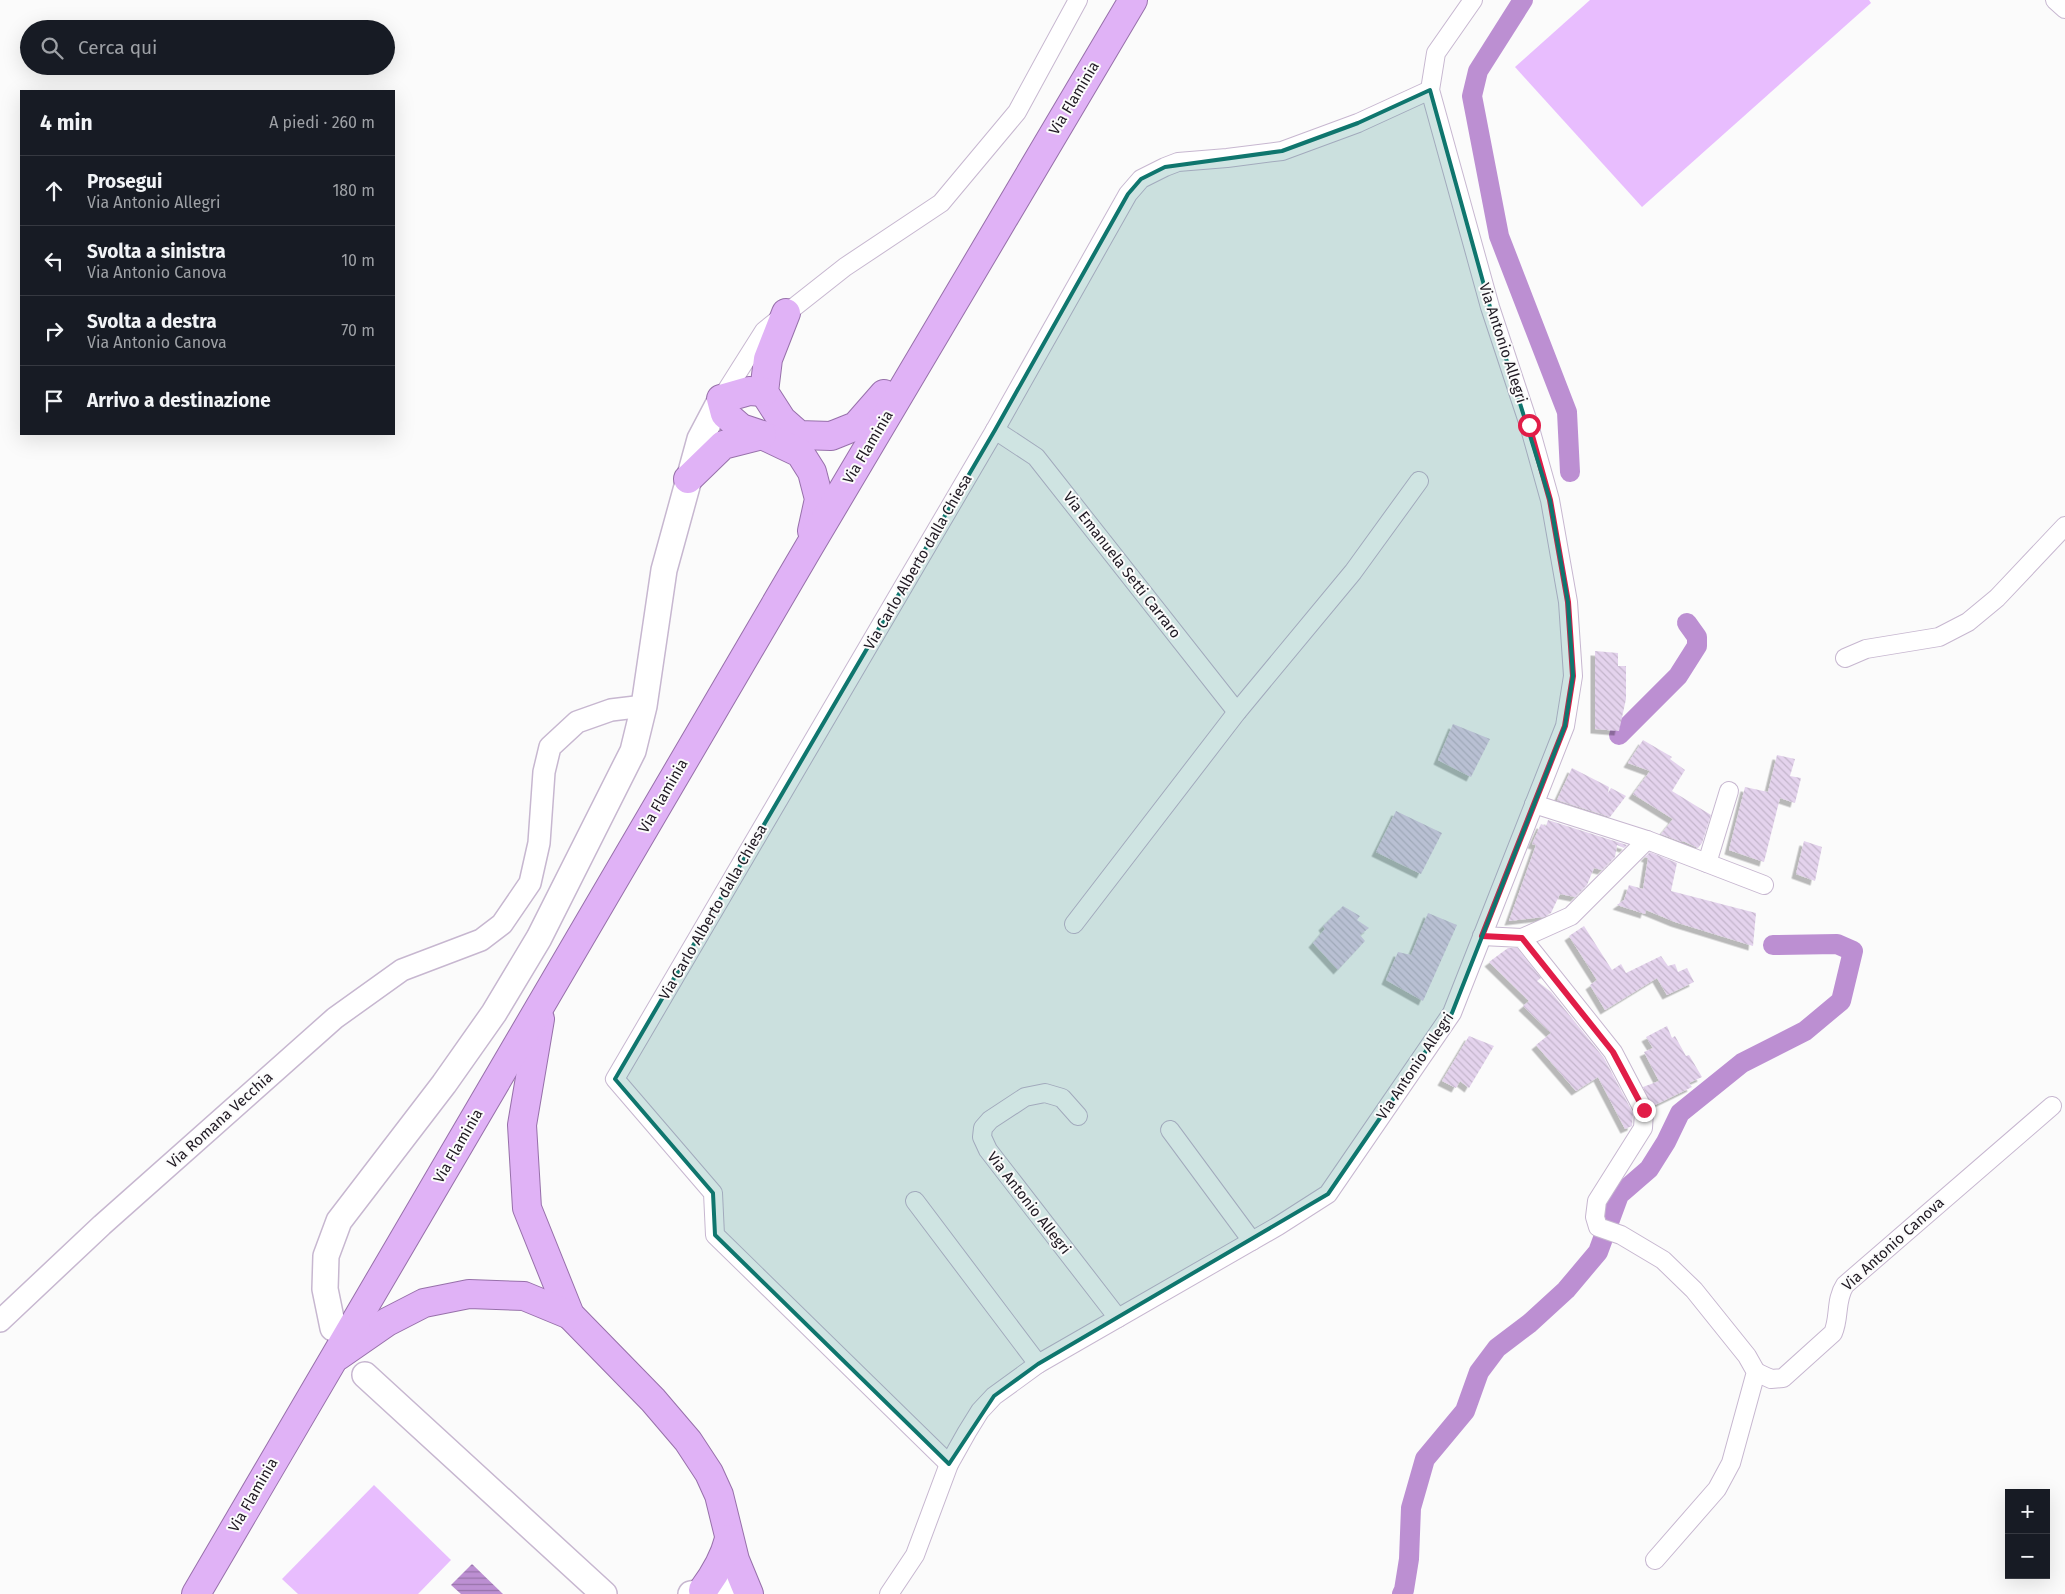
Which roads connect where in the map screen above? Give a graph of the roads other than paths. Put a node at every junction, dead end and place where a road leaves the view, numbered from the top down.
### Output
1 (1078, 0) edge
2 (1133, 0) edge
3 (2055, 0) edge
4 (1468, 6) edge
5 (2065, 9) edge
6 (1430, 90) junction
7 (786, 313) junction
8 (915, 366) junction
9 (764, 392) junction
10 (720, 399) junction
11 (995, 430) junction
12 (762, 435) junction
13 (688, 479) junction
14 (1419, 482) dead end
15 (2065, 526) edge
16 (809, 547) junction
17 (1846, 658) dead end
18 (644, 706) junction
19 (1237, 712) junction
20 (1729, 791) dead end
21 (1534, 804) junction
22 (1648, 840) junction
23 (1706, 863) junction
24 (1764, 885) dead end
25 (1074, 924) dead end
26 (1482, 936) junction
27 (1522, 938) junction
28 (544, 1000) junction
29 (2052, 1106) dead end
30 (1078, 1116) dead end
31 (1170, 1130) dead end
32 (915, 1202) dead end
33 (1252, 1241) junction
34 (570, 1315) junction
35 (1118, 1318) junction
36 (0, 1321) edge
37 (333, 1328) dead end
38 (331, 1361) junction
39 (1038, 1364) junction
40 (1756, 1372) junction
41 (365, 1375) dead end
42 (949, 1464) junction
43 (729, 1539) junction
44 (1655, 1560) dead end
45 (905, 1572) junction
46 (697, 1592) edge
47 (196, 1594) edge
48 (604, 1594) edge
49 (748, 1594) edge
50 (881, 1594) edge
51 (888, 1594) edge

1 - 7 street
2 - 8 highway, Via Flaminia
3 - 5 street
4 - 6 street, Via Antonio Allegri
6 - 11 street, Via Carlo Alberto dalla Chiesa
6 - 21 street, Via Antonio Allegri
7 - 9 highway
7 - 10 street
8 - 9 highway
8 - 16 highway, Via Flaminia
9 - 10 highway
10 - 12 highway
10 - 13 main road
11 - 19 street, Via Emanuela Setti Carraro
11 - 42 street, Via Carlo Alberto dalla Chiesa
12 - 13 highway
12 - 16 highway
13 - 18 main road
14 - 19 street
15 - 17 street
16 - 28 highway, Via Flaminia
18 - 36 street, Via Romana Vecchia
18 - 37 main road
19 - 25 street
20 - 23 street
21 - 22 street
21 - 26 street, Via Antonio Allegri
22 - 23 street
22 - 27 street
23 - 24 street
26 - 27 street
26 - 33 street, Via Antonio Allegri
27 - 40 street
28 - 34 highway
28 - 38 highway, Via Flaminia
29 - 40 street, Via Antonio Canova
30 - 35 street, Via Antonio Allegri
31 - 33 street
32 - 39 street
33 - 35 street, Via Antonio Allegri
34 - 38 highway
34 - 43 highway
35 - 39 street, Via Antonio Allegri
38 - 47 highway, Via Flaminia
39 - 42 street, Via Antonio Allegri
40 - 44 street
41 - 48 main road
42 - 45 street, Via Antonio Allegri
43 - 46 highway
43 - 49 highway
45 - 50 street
45 - 51 street
46 - 49 main road

